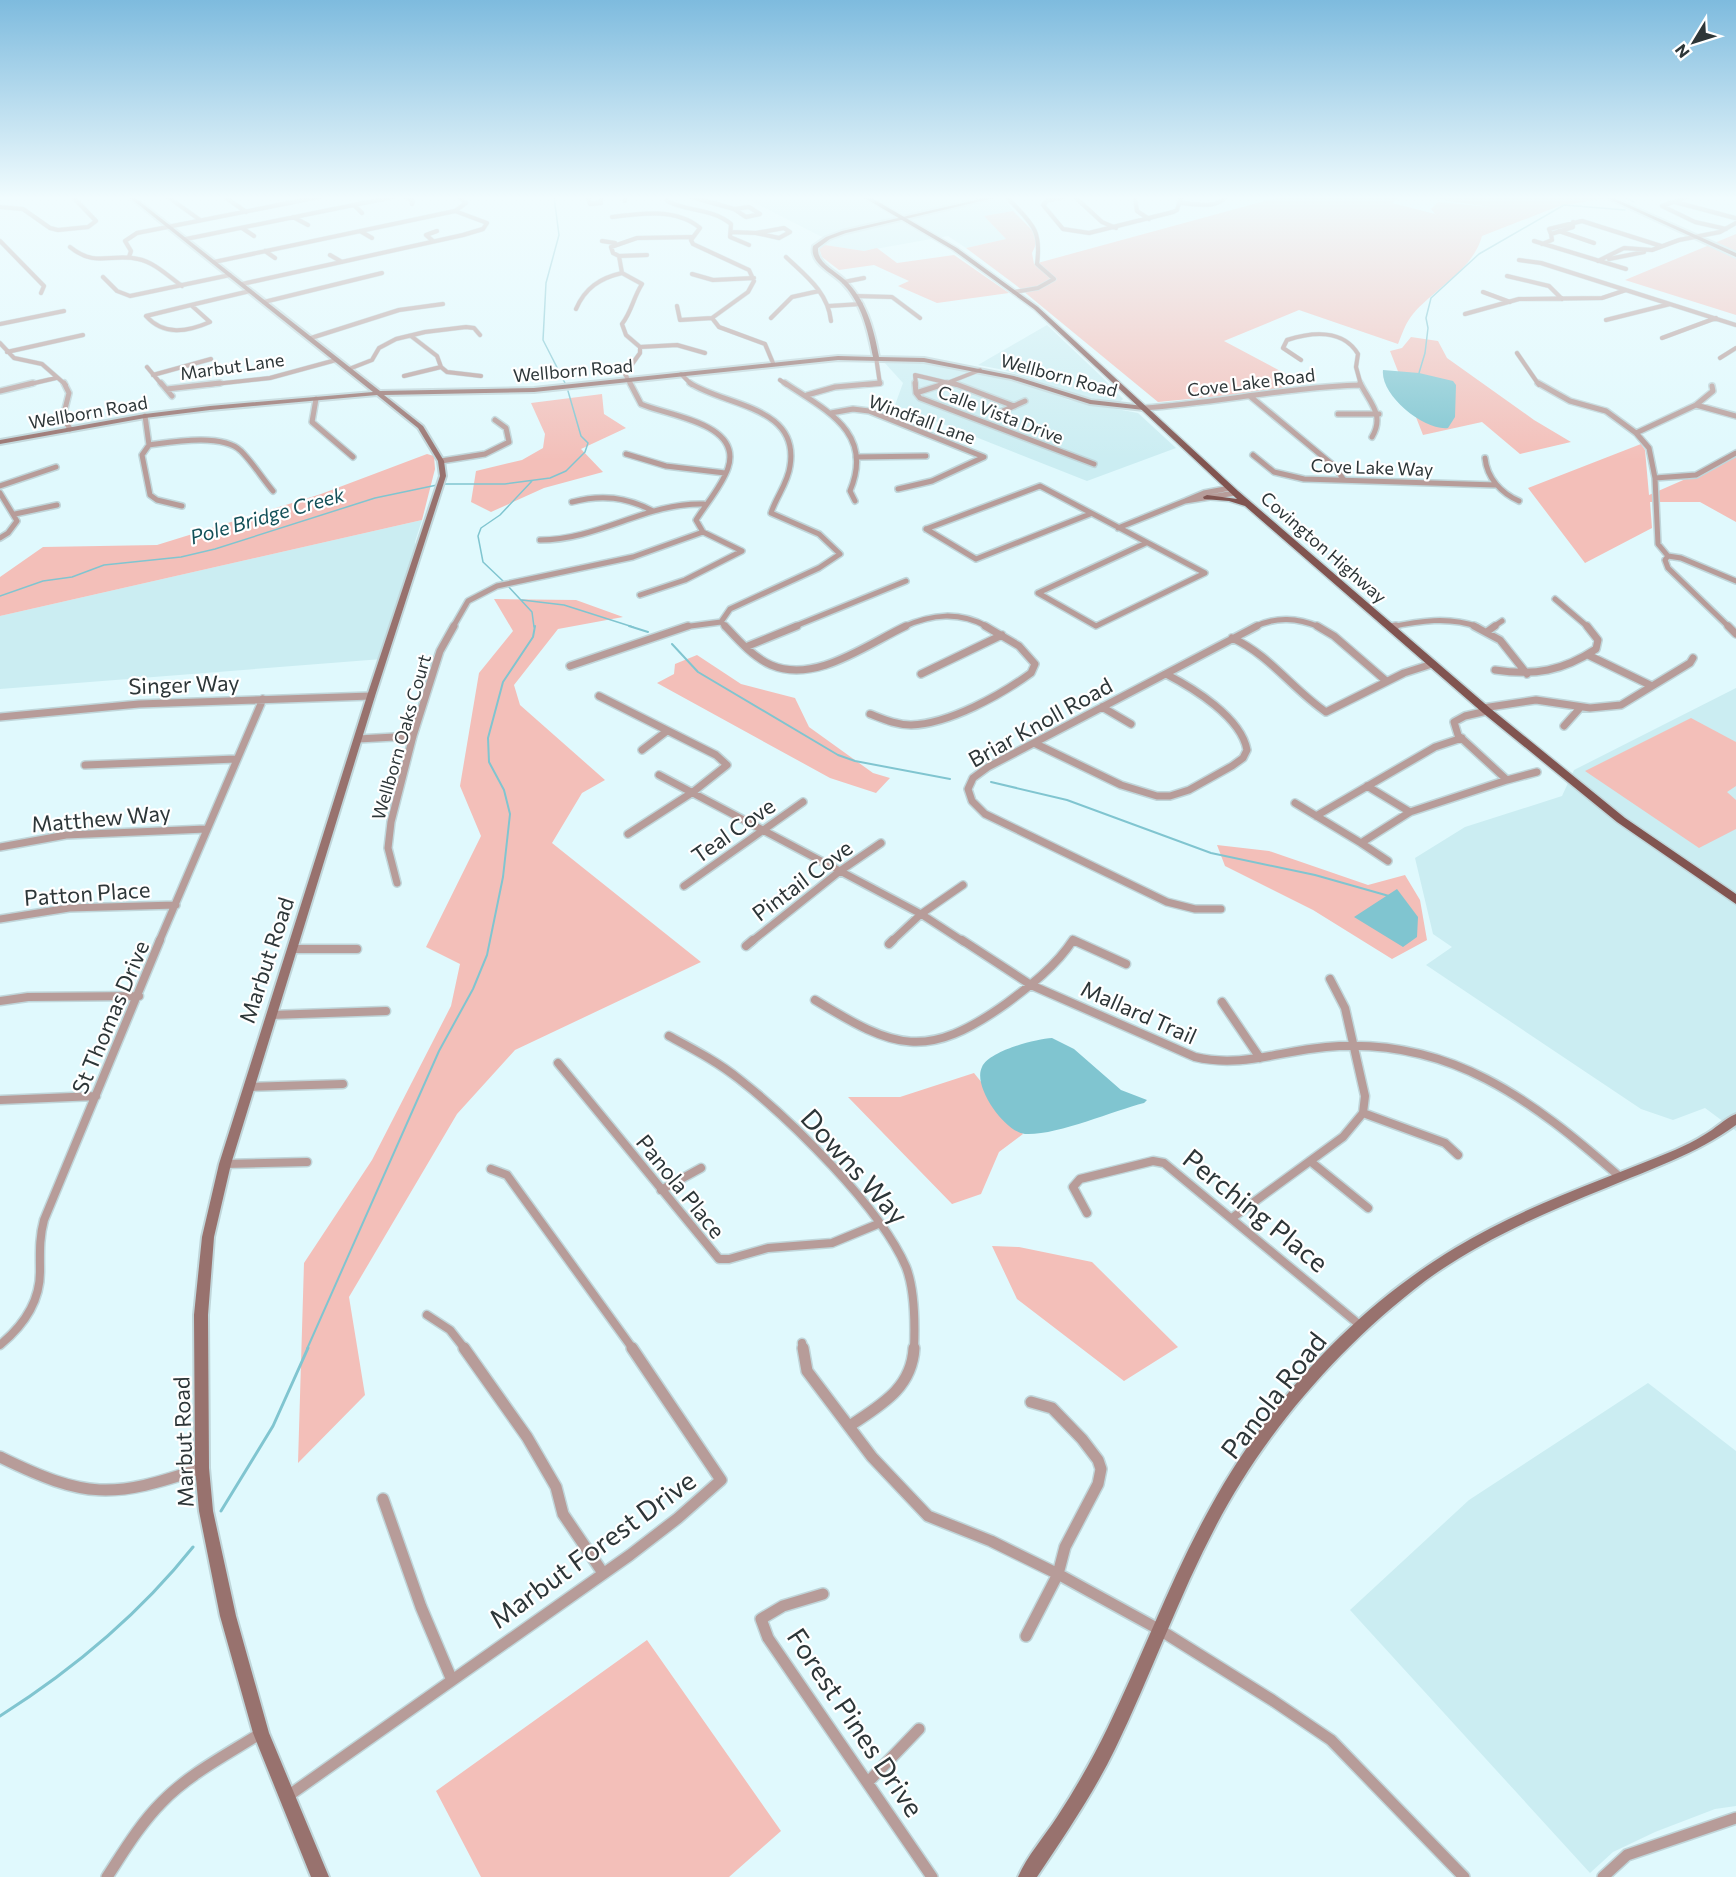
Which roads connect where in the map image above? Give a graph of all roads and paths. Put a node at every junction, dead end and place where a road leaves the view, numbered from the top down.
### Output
1 (242, 284) edge
2 (43, 285) edge
3 (110, 285) edge
4 (188, 285) edge
5 (335, 285) edge
6 (592, 285) edge
7 (642, 285) edge
8 (751, 285) edge
9 (813, 285) edge
10 (846, 285) edge
11 (1004, 285) edge
12 (1044, 285) edge
13 (1543, 285) edge
14 (1609, 285) edge
15 (182, 286) joint
16 (1626, 290) junction
17 (250, 291) junction
18 (819, 291) junction
19 (1014, 292) junction
20 (1483, 292) dead end
21 (41, 293) dead end
22 (856, 296) junction
23 (1562, 299) junction
24 (264, 302) junction
25 (1510, 302) junction
26 (190, 304) junction
27 (443, 304) dead end
28 (861, 304) junction
29 (1670, 304) junction
30 (677, 306) dead end
31 (829, 306) junction
32 (576, 309) dead end
33 (64, 311) dead end
34 (1465, 314) dead end
35 (712, 318) junction
36 (771, 318) dead end
37 (920, 318) dead end
38 (1716, 318) junction
39 (1606, 320) dead end
40 (831, 321) dead end
41 (0, 324) edge
42 (1736, 325) edge
43 (84, 334) dead end
44 (480, 335) dead end
45 (411, 336) junction
46 (311, 338) junction
47 (1662, 338) dead end
48 (0, 343) edge
49 (640, 347) junction
50 (1736, 348) edge
51 (8, 352) junction
52 (705, 353) dead end
53 (1517, 353) dead end
54 (876, 357) junction
55 (1720, 358) dead end
56 (211, 359) dead end
57 (336, 360) junction
58 (1301, 360) dead end
59 (773, 363) junction
60 (147, 367) dead end
61 (441, 367) junction
62 (349, 369) junction
63 (977, 369) junction
64 (681, 374) junction
65 (153, 375) junction
66 (404, 376) dead end
67 (481, 376) dead end
68 (56, 378) junction
69 (627, 380) junction
70 (780, 380) dead end
71 (949, 382) junction
72 (1361, 385) junction
73 (1712, 386) dead end
74 (167, 389) junction
75 (0, 391) edge
76 (916, 393) junction
77 (383, 395) junction
78 (807, 395) junction
79 (172, 396) dead end
80 (1251, 397) junction
81 (316, 399) junction
82 (1025, 401) dead end
83 (1696, 405) junction
84 (1014, 406) junction
85 (1144, 408) junction
86 (1003, 411) dead end
87 (831, 413) junction
88 (1338, 414) dead end
89 (1379, 414) junction
90 (145, 416) junction
91 (1736, 416) edge
92 (495, 420) dead end
93 (70, 429) junction
94 (1636, 433) junction
95 (1372, 437) dead end
96 (0, 442) edge
97 (149, 445) junction
98 (1736, 453) edge
99 (626, 454) dead end
100 (1253, 455) dead end
101 (926, 456) dead end
102 (353, 457) dead end
103 (856, 457) junction
104 (1485, 458) dead end
105 (441, 461) junction
106 (1094, 464) dead end
107 (57, 467) dead end
108 (725, 472) junction
109 (1655, 478) junction
110 (1344, 480) junction
111 (1496, 485) junction
112 (0, 486) edge
113 (898, 489) dead end
114 (1233, 490) junction
115 (273, 491) dead end
116 (0, 493) edge
117 (1207, 497) junction
118 (855, 501) dead end
119 (1185, 501) junction
120 (1519, 501) dead end
121 (572, 502) dead end
122 (704, 504) junction
123 (57, 505) dead end
124 (182, 506) dead end
125 (1252, 508) junction
126 (653, 511) junction
127 (15, 514) junction
128 (1090, 514) junction
129 (1118, 528) junction
130 (704, 532) junction
131 (0, 538) edge
132 (540, 540) dead end
133 (1146, 543) junction
134 (1668, 556) junction
135 (1736, 580) edge
136 (906, 581) dead end
137 (640, 595) dead end
138 (1555, 599) dead end
139 (1502, 621) dead end
140 (721, 622) junction
141 (1390, 627) junction
142 (1488, 631) junction
143 (1736, 634) edge
144 (1002, 635) junction
145 (1232, 638) junction
146 (747, 646) junction
147 (1588, 655) junction
148 (1693, 658) dead end
149 (1432, 664) junction
150 (570, 666) dead end
151 (1495, 670) dead end
152 (921, 674) dead end
153 (1166, 674) junction
154 (1527, 674) junction
155 (1385, 680) junction
156 (1652, 686) junction
157 (371, 696) junction
158 (599, 696) dead end
159 (263, 699) junction
160 (1102, 707) junction
161 (1580, 708) junction
162 (1485, 709) junction
163 (870, 714) dead end
164 (0, 717) edge
165 (1131, 724) dead end
166 (1564, 726) dead end
167 (668, 731) junction
168 (413, 736) junction
169 (358, 738) junction
170 (1462, 738) junction
171 (1034, 743) junction
172 (642, 750) dead end
173 (236, 759) junction
174 (85, 765) dead end
175 (1537, 772) dead end
176 (659, 775) dead end
177 (1507, 780) junction
178 (1367, 786) junction
179 (693, 792) junction
180 (803, 802) dead end
181 (1295, 803) dead end
182 (1410, 812) junction
183 (1316, 816) junction
184 (206, 829) junction
185 (764, 829) junction
186 (628, 834) dead end
187 (881, 843) dead end
188 (1361, 843) junction
189 (0, 847) edge
190 (1388, 861) dead end
191 (840, 871) junction
192 (397, 883) dead end
193 (963, 885) dead end
194 (684, 886) dead end
195 (1736, 900) edge
196 (176, 904) junction
197 (1221, 909) dead end
198 (921, 914) junction
199 (0, 919) edge
200 (890, 944) dead end
201 (746, 946) dead end
202 (293, 949) junction
203 (357, 949) dead end
204 (1126, 964) dead end
205 (1330, 979) dead end
206 (1031, 985) junction
207 (139, 996) junction
208 (815, 1000) dead end
209 (0, 1001) edge
210 (1222, 1002) dead end
211 (386, 1011) dead end
212 (271, 1015) junction
213 (669, 1036) dead end
214 (1352, 1046) junction
215 (1260, 1058) junction
216 (558, 1063) dead end
217 (343, 1084) dead end
218 (249, 1087) junction
219 (96, 1096) junction
220 (0, 1100) edge
221 (1364, 1113) junction
222 (1736, 1119) edge
223 (1458, 1155) dead end
224 (1310, 1161) junction
225 (307, 1162) dead end
226 (225, 1164) junction
227 (701, 1168) dead end
228 (491, 1169) dead end
229 (1620, 1177) junction
230 (661, 1190) junction
231 (1368, 1208) dead end
232 (1087, 1213) dead end
233 (1232, 1218) junction
234 (878, 1224) junction
235 (428, 1315) dead end
236 (1361, 1326) junction
237 (802, 1343) dead end
238 (0, 1345) edge
239 (1031, 1402) dead end
240 (850, 1425) junction
241 (0, 1457) edge
242 (202, 1468) junction
243 (383, 1499) dead end
244 (603, 1573) junction
245 (1058, 1574) junction
246 (823, 1594) dead end
247 (1160, 1630) junction
248 (1026, 1636) dead end
249 (451, 1678) junction
250 (920, 1729) dead end
251 (261, 1733) junction
252 (868, 1782) junction
253 (288, 1796) junction
254 (1736, 1818) edge
255 (107, 1877) edge
256 (320, 1877) edge
257 (932, 1877) edge
258 (1027, 1877) edge
259 (1464, 1877) edge
260 (1603, 1877) edge

1 - 17 street
2 - 21 street
3 - 15 street
4 - 15 street
5 - 24 street
6 - 32 street
7 - 49 street
8 - 35 street
9 - 18 street
10 - 22 street
11 - 19 main road, Covington Highway
12 - 19 street
13 - 23 street
14 - 16 street
16 - 23 street
16 - 29 street
17 - 24 street
17 - 26 street
18 - 31 street
18 - 36 street
19 - 85 main road, Covington Highway
20 - 25 street
22 - 28 street
22 - 37 street
23 - 25 street
24 - 46 street
25 - 34 street
26 - 26 street
27 - 46 street
28 - 31 street
28 - 54 street
29 - 38 street
29 - 39 street
30 - 35 street
31 - 40 street
33 - 41 street
35 - 59 street
38 - 42 street
38 - 47 street
43 - 51 street
44 - 45 street
45 - 61 street
45 - 62 street
46 - 57 street
48 - 51 street
49 - 52 street
49 - 69 street
50 - 55 street
51 - 68 street
53 - 94 street
54 - 59 street, Wellborn Road
54 - 63 street, Wellborn Road
54 - 78 street
56 - 65 street
57 - 62 street
57 - 74 street, Marbut Lane
58 - 72 street
59 - 64 street, Wellborn Road
60 - 65 street
61 - 66 street
61 - 67 street
62 - 77 street
63 - 71 street
63 - 85 street, Wellborn Road
64 - 69 street, Wellborn Road
64 - 140 street
65 - 74 street
68 - 75 street
68 - 93 street
69 - 77 street, Wellborn Road
69 - 108 street
70 - 78 street
71 - 76 street
71 - 76 street, Calle Vista Drive
71 - 84 street
72 - 80 street, Cove Lake Road
72 - 89 street
73 - 83 street
74 - 79 street
76 - 106 street, Calle Vista Drive
77 - 81 street, Wellborn Road
77 - 105 street
78 - 87 street
80 - 85 street, Cove Lake Road
80 - 110 street
81 - 90 street, Wellborn Road
81 - 102 street
82 - 84 street
83 - 91 street
83 - 94 street
84 - 86 street
85 - 114 main road, Covington Highway
87 - 103 street
87 - 113 street, Windfall Lane
88 - 89 street
89 - 95 street
90 - 93 street, Wellborn Road
90 - 97 street
92 - 105 street
93 - 96 street, Wellborn Road
94 - 109 street
97 - 115 street
97 - 124 street
98 - 109 street
99 - 108 street
100 - 110 street, Cove Lake Way
101 - 103 street
103 - 118 street
104 - 111 street
105 - 157 street, Marbut Road
107 - 112 street
108 - 122 street
109 - 134 street
110 - 111 street, Cove Lake Way
111 - 120 street
114 - 117 street
114 - 119 street
114 - 125 main road, Covington Highway
116 - 127 street
117 - 119 street
117 - 125 main road
119 - 129 street
121 - 126 street
122 - 126 street
122 - 130 street
123 - 127 street
125 - 141 main road, Covington Highway
126 - 132 street
127 - 131 street
128 - 128 street
128 - 129 street
129 - 133 street
130 - 137 street
130 - 168 street, Wellborn Oaks Court
133 - 133 street
134 - 135 street
134 - 143 street
136 - 146 street
138 - 147 street
139 - 142 street
140 - 146 street
140 - 150 street
141 - 142 street
141 - 149 main road, Covington Highway
142 - 154 street
144 - 146 street
144 - 152 street
144 - 163 street
145 - 153 street, Briar Knoll Road
145 - 155 street, Briar Knoll Road
145 - 155 street
147 - 154 street
147 - 156 street
148 - 156 street
149 - 155 street
149 - 162 main road, Covington Highway
151 - 154 street
153 - 160 street, Briar Knoll Road
153 - 171 street
156 - 161 street
157 - 159 street, Singer Way
157 - 169 street, Marbut Road
158 - 167 street
159 - 164 street, Singer Way
159 - 173 street, St Thomas Drive
160 - 165 street
160 - 171 street, Briar Knoll Road
161 - 162 street
161 - 166 street
162 - 170 street
162 - 195 main road, Covington Highway
167 - 172 street
167 - 179 street
168 - 169 street
168 - 192 street, Wellborn Oaks Court
169 - 202 street, Marbut Road
170 - 177 street
170 - 178 street
171 - 197 street, Briar Knoll Road
173 - 174 street
173 - 184 street, St Thomas Drive
175 - 177 street
176 - 179 street, Mallard Trail
177 - 182 street
178 - 182 street
178 - 183 street
179 - 185 street, Mallard Trail
179 - 186 street
180 - 185 street, Teal Cove
181 - 183 street
182 - 188 street
183 - 188 street
184 - 189 street, Matthew Way
184 - 196 street, St Thomas Drive
185 - 191 street, Mallard Trail
185 - 194 street, Teal Cove
187 - 191 street, Pintail Cove
188 - 190 street
191 - 198 street, Mallard Trail
191 - 201 street, Pintail Cove
193 - 198 street
196 - 199 street, Patton Place
196 - 207 street, St Thomas Drive
198 - 200 street
198 - 206 street, Mallard Trail
202 - 203 street
202 - 212 street, Marbut Road
204 - 206 street
205 - 214 street
206 - 208 street
206 - 215 street, Mallard Trail
207 - 209 street
207 - 219 street, St Thomas Drive
210 - 215 street
211 - 212 street
212 - 218 street, Marbut Road
213 - 234 street, Downs Way
214 - 215 street, Mallard Trail
214 - 221 street
214 - 229 street, Mallard Trail
216 - 230 street, Panola Place
217 - 218 street
218 - 226 street, Marbut Road
219 - 220 street
219 - 238 street, St Thomas Drive
221 - 223 street
221 - 224 street
222 - 229 street, Panola Road
224 - 231 street
224 - 233 street
225 - 226 street
226 - 242 street, Marbut Road
227 - 230 street
228 - 244 street, Marbut Forest Drive
229 - 236 street, Panola Road
230 - 234 street, Panola Place
232 - 233 street, Perching Place
233 - 236 street, Perching Place
234 - 240 street, Downs Way
235 - 244 street
236 - 247 street, Panola Road
237 - 240 street
239 - 245 street
240 - 245 street
241 - 242 street
242 - 251 street, Marbut Road
243 - 249 street
244 - 249 street, Marbut Forest Drive
245 - 247 street
245 - 248 street
246 - 252 street, Forest Pines Drive
247 - 258 street, Panola Road
247 - 259 street
249 - 253 street, Marbut Forest Drive
250 - 252 street
251 - 253 street, Marbut Road
251 - 255 street
252 - 257 street, Forest Pines Drive
253 - 256 street, Marbut Road
254 - 260 street

